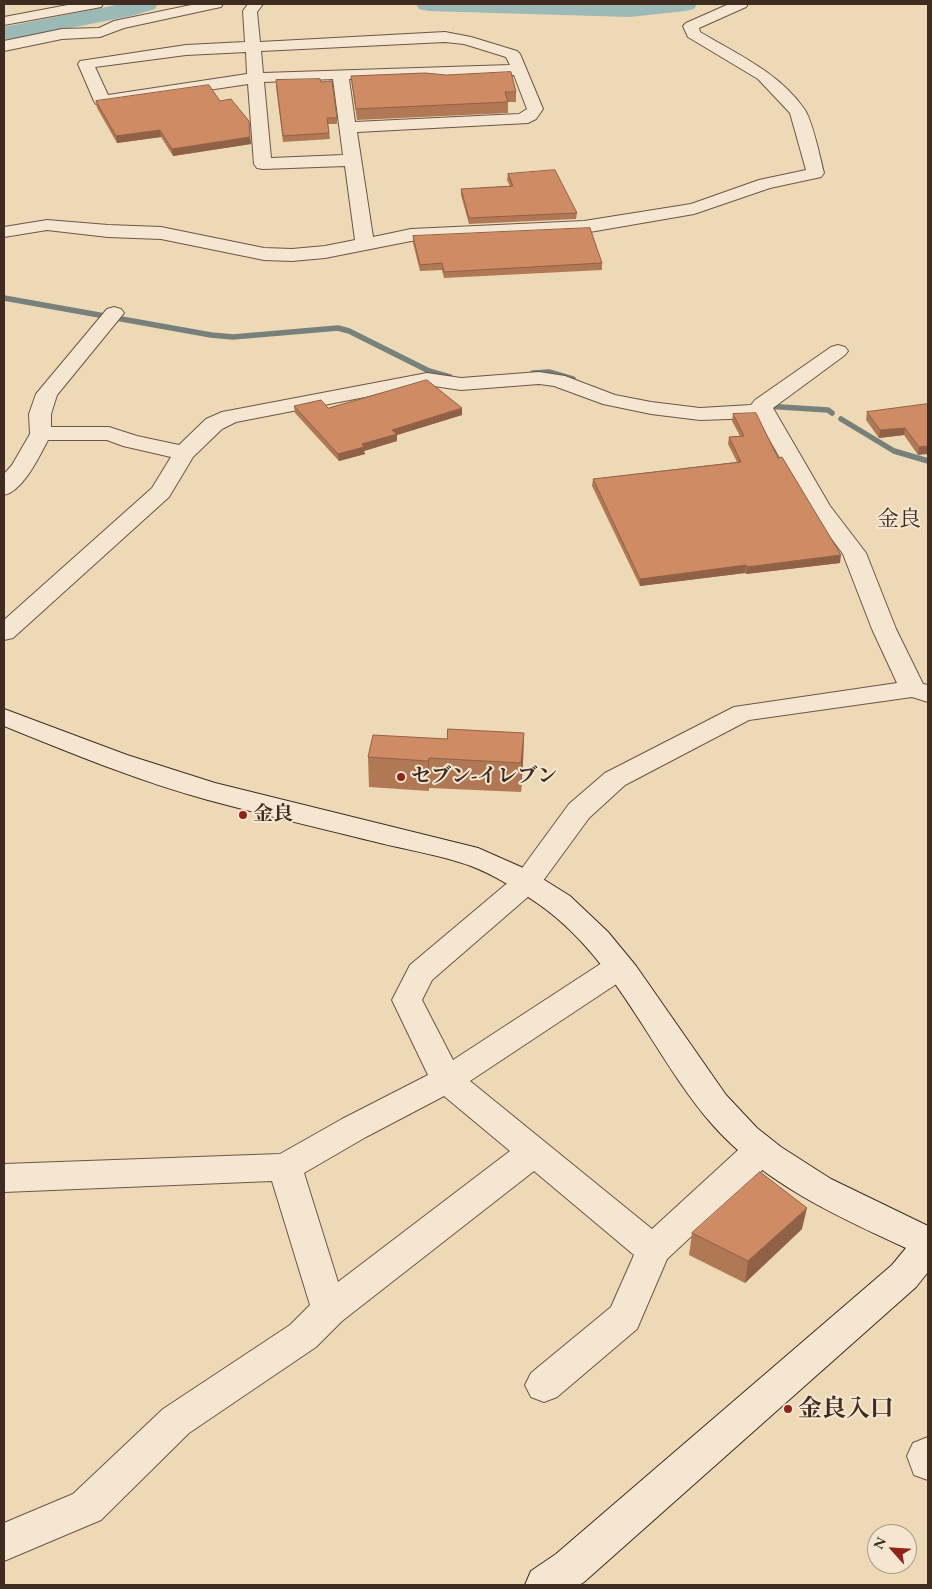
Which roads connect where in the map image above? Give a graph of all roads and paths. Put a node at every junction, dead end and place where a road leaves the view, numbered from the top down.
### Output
1 (96, 4) edge
2 (216, 4) edge
3 (256, 4) edge
4 (741, 4) edge
5 (4, 21) edge
6 (4, 46) edge
7 (253, 46) junction
8 (520, 70) junction
9 (340, 74) junction
10 (255, 78) junction
11 (348, 127) junction
12 (352, 160) junction
13 (4, 232) edge
14 (365, 245) junction
15 (110, 318) dead end
16 (838, 351) dead end
17 (762, 408) junction
18 (41, 434) junction
19 (184, 452) junction
20 (4, 488) edge
21 (4, 633) edge
22 (921, 691) edge
23 (4, 717) edge
24 (527, 882) junction
25 (619, 967) junction
26 (447, 1080) junction
27 (760, 1151) junction
28 (534, 1152) junction
29 (285, 1167) junction
30 (4, 1178) edge
31 (928, 1244) edge
32 (653, 1250) junction
33 (329, 1310) junction
34 (544, 1385) dead end
35 (928, 1456) edge
36 (928, 1462) edge
37 (4, 1542) edge
38 (545, 1585) edge

1 - 5 street
2 - 6 street
3 - 7 street
4 - 14 street
7 - 8 street
7 - 10 street
7 - 10 street
8 - 9 street
8 - 11 street
9 - 10 street
9 - 11 street
10 - 12 street
11 - 12 street
12 - 14 street
13 - 14 street
15 - 18 street
16 - 17 street
17 - 19 street
17 - 22 street
18 - 19 street
18 - 20 street
19 - 21 street
22 - 24 street
23 - 24 street
24 - 25 street
24 - 26 street
25 - 26 street
25 - 27 street
26 - 28 street
26 - 29 street
27 - 31 street
27 - 32 street
28 - 32 street
28 - 33 street
29 - 30 street
29 - 33 street
31 - 38 street
32 - 34 street
33 - 37 street
35 - 36 street

